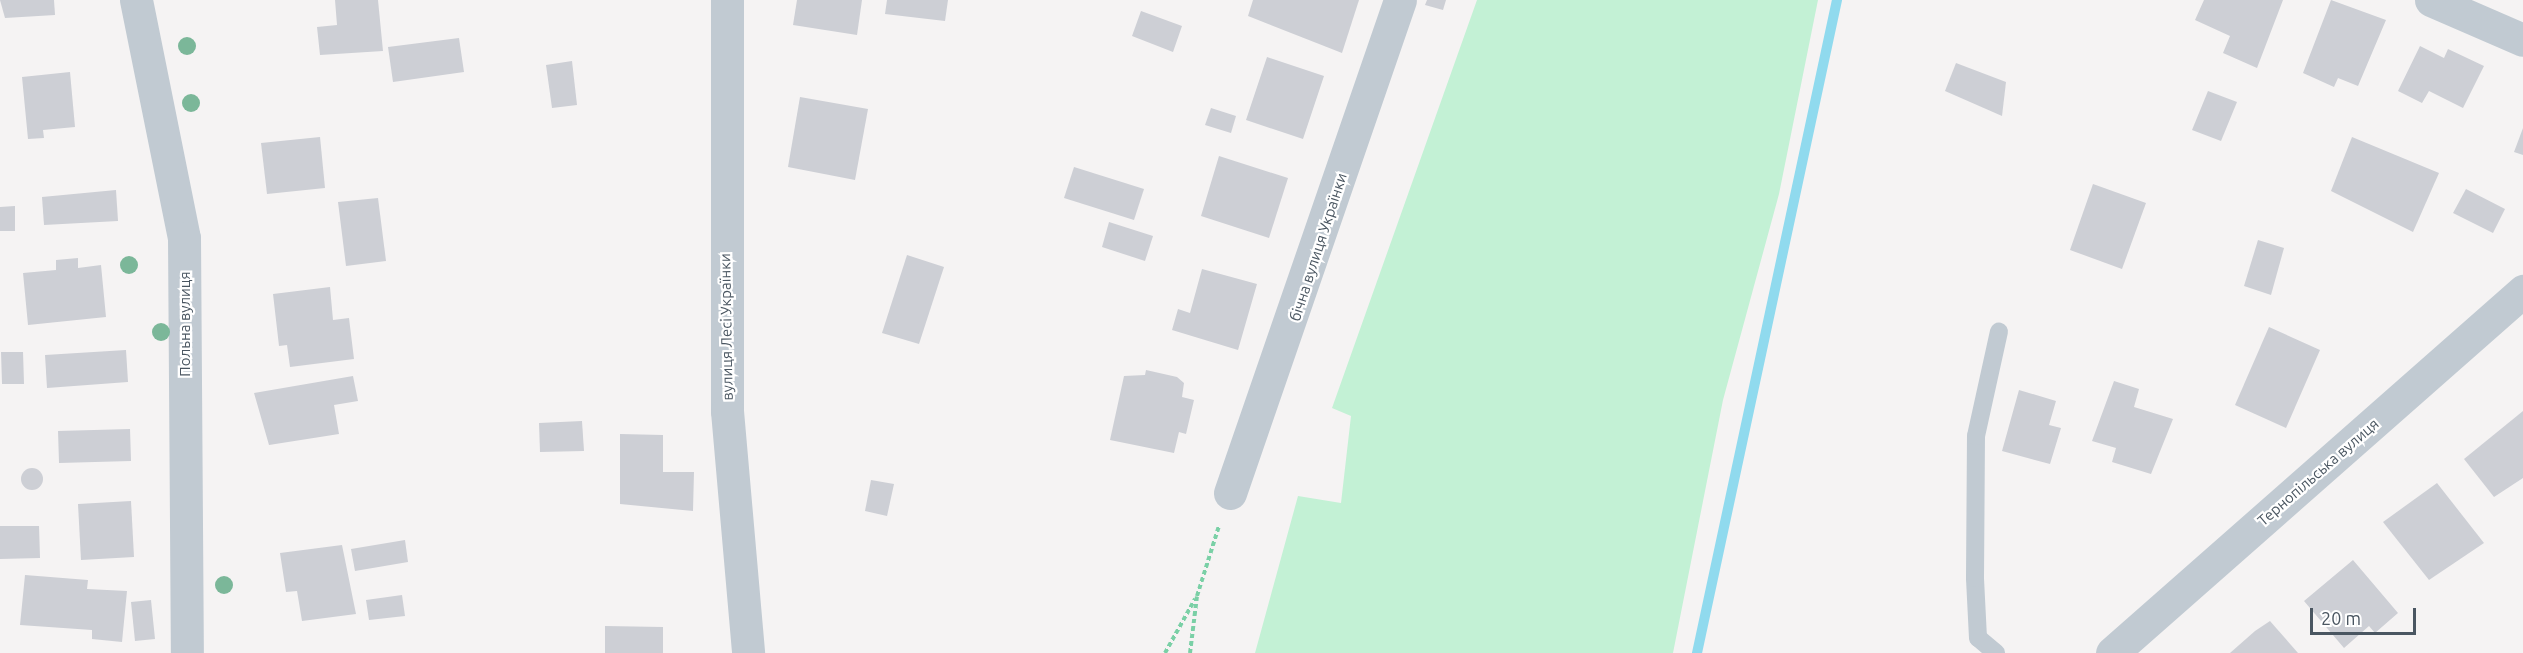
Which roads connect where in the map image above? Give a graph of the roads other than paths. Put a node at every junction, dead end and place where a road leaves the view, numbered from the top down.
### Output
1 (136, 0) edge
2 (727, 0) edge
3 (1400, 0) edge
4 (2431, 0) edge
5 (2523, 40) edge
6 (2523, 291) edge
7 (1999, 331) dead end
8 (1230, 493) road end
9 (187, 653) edge
10 (748, 653) edge
11 (1996, 653) edge
12 (2112, 653) edge

1 - 9 street, Польна вулиця
2 - 10 street, вулиця Лесі Українки
3 - 8 street, бічна вулиця Українки
4 - 5 street
6 - 12 street, Тернопільська вулиця
7 - 11 lane

